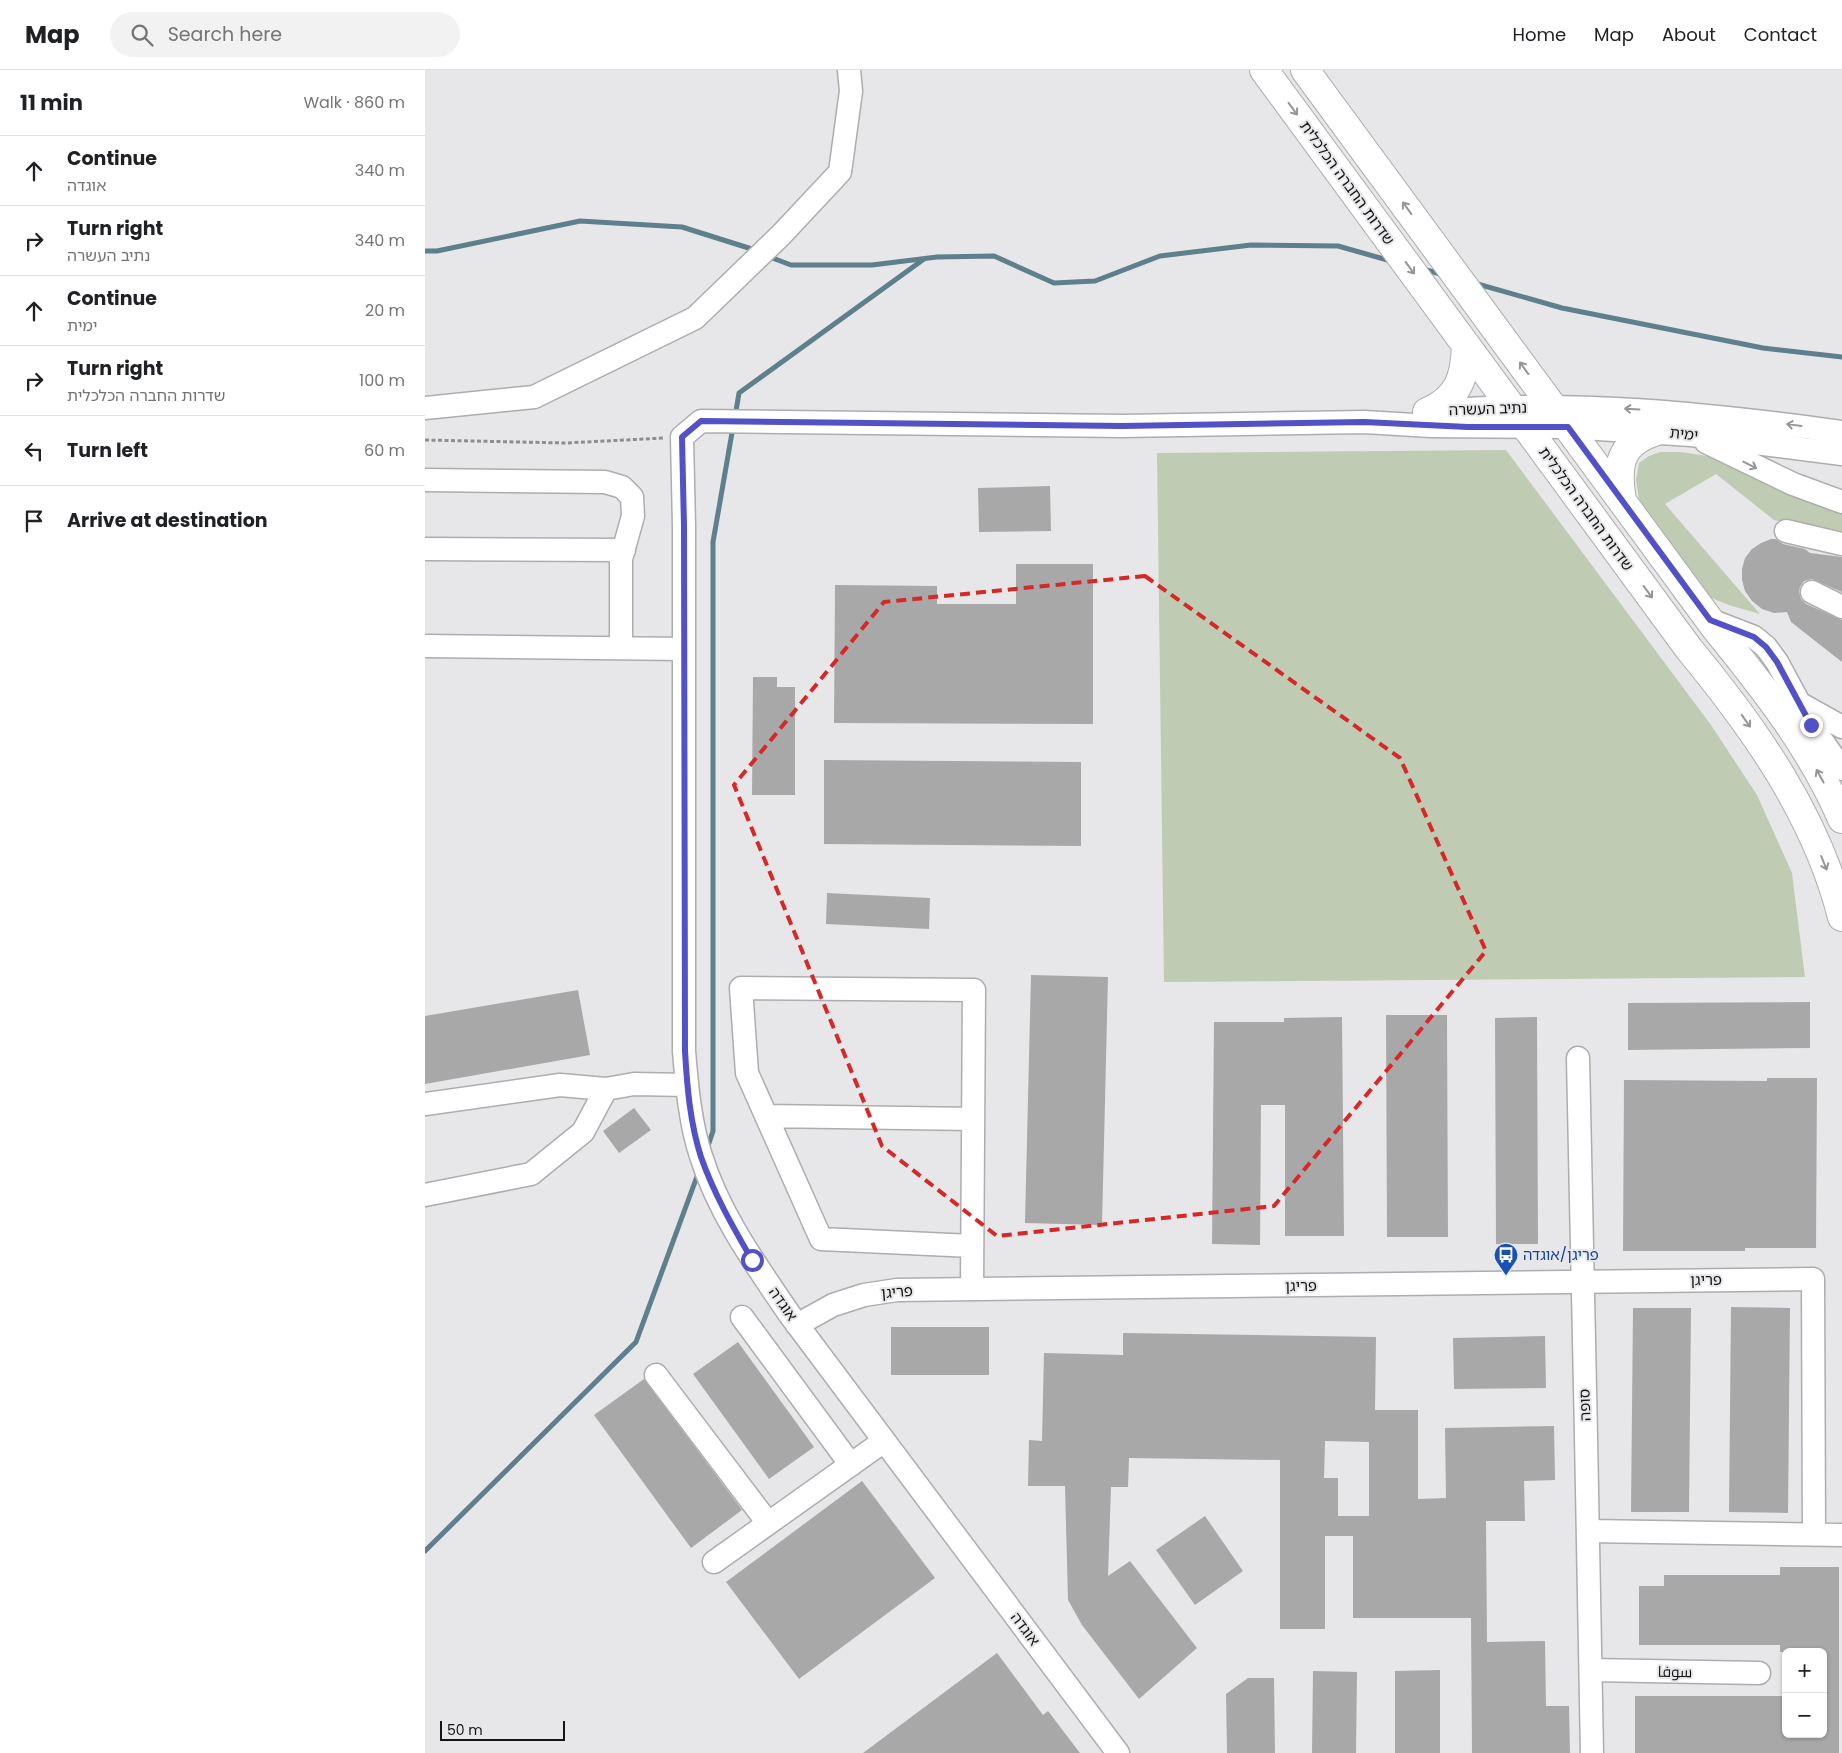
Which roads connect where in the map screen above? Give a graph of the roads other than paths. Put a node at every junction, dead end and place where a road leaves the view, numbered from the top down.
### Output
1 (849, 70) edge
2 (1264, 70) edge
3 (1305, 70) edge
4 (1466, 345) junction
5 (425, 408) edge
6 (1427, 412) junction
7 (1518, 417) junction
8 (1560, 417) junction
9 (1364, 422) junction
10 (1657, 432) junction
11 (1842, 432) edge
12 (1691, 435) junction
13 (682, 437) joint
14 (1842, 454) edge
15 (425, 480) edge
16 (1622, 500) junction
17 (1842, 502) edge
18 (1786, 531) dead end
19 (1842, 544) edge
20 (425, 549) edge
21 (624, 550) junction
22 (1812, 592) dead end
23 (1842, 607) edge
24 (1710, 620) junction
25 (425, 646) edge
26 (621, 647) junction
27 (684, 648) junction
28 (1799, 703) junction
29 (1842, 726) edge
30 (1842, 769) edge
31 (1842, 819) edge
32 (1842, 917) edge
33 (1578, 1058) dead end
34 (687, 1085) junction
35 (606, 1089) junction
36 (425, 1104) edge
37 (766, 1116) junction
38 (973, 1119) junction
39 (425, 1195) edge
40 (972, 1246) junction
41 (1581, 1282) junction
42 (971, 1289) junction
43 (741, 1318) dead end
44 (797, 1326) junction
45 (656, 1375) dead end
46 (885, 1441) junction
47 (851, 1465) junction
48 (769, 1524) junction
49 (1589, 1532) junction
50 (1814, 1534) junction
51 (1842, 1535) edge
52 (714, 1562) dead end
53 (1591, 1670) junction
54 (1759, 1673) dead end
55 (1118, 1753) edge
56 (1592, 1753) edge

1 - 5 street
2 -> 4 main road, שדרות החברה הכלכלית
8 -> 3 main road
4 - 6 main road
4 - 7 main road, שדרות החברה הכלכלית
6 - 7 street, נתיב העשרה
6 - 9 street, נתיב העשרה
7 - 8 street, נתיב העשרה
7 - 9 street, נתיב העשרה
7 -> 32 main road, שדרות החברה הכלכלית
8 - 10 street, ימית
11 -> 8 street, ימית
8 - 16 main road
9 - 13 street, נתיב העשרה
10 - 12 street, ימית
10 - 16 main road
12 - 14 street, ימית
12 -> 17 street
13 - 27 street, אוגדה
15 - 21 street
16 - 24 main road
18 - 19 street
20 - 21 street
21 - 26 street
22 - 23 street
24 - 28 street
31 -> 24 main road
25 - 26 street
26 - 27 street
27 - 34 street, אוגדה
28 - 29 street
28 - 30 street
33 - 41 street, סופה
34 - 35 street
34 - 44 street, אוגדה
35 - 36 street
35 - 39 street
37 - 38 street
37 - 38 street
37 - 40 street
38 - 40 street
40 - 42 street
41 - 42 street, פריגן
41 - 49 street, סופה
41 - 50 street, פריגן
42 - 44 street, פריגן
43 - 47 street
44 - 46 street, אוגדה
45 - 48 street
46 - 47 street
46 - 55 street, אוגדה
47 - 48 street
48 - 52 street
49 - 50 street
49 - 53 street, סופה
50 - 51 street
53 - 54 street, سوفا
53 - 56 street, סופה

